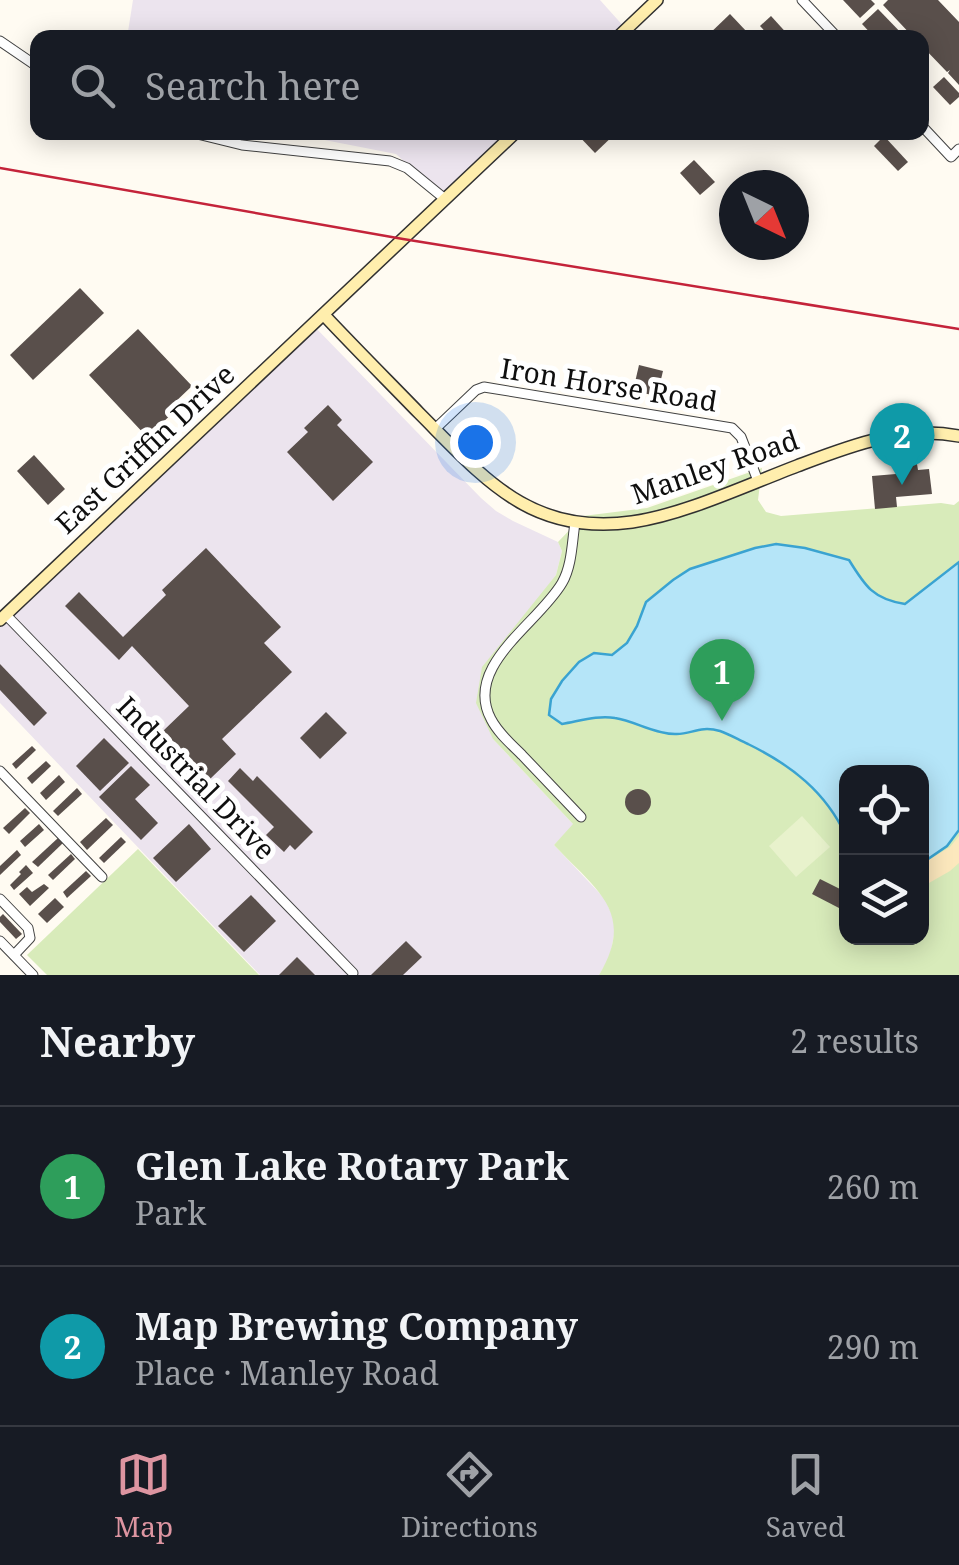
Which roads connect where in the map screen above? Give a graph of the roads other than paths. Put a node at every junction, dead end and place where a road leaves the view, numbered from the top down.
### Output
1 (657, 0) edge
2 (802, 0) edge
3 (625, 30) edge
4 (830, 30) edge
5 (0, 41) edge
6 (30, 61) edge
7 (929, 132) edge
8 (222, 140) edge
9 (508, 140) edge
10 (955, 153) edge
11 (445, 199) junction
12 (324, 315) junction
13 (435, 429) junction
14 (959, 436) edge
15 (758, 480) junction
16 (574, 522) junction
17 (3, 618) edge
18 (0, 771) edge
19 (581, 817) dead end
20 (102, 876) dead end
21 (0, 899) edge
22 (0, 942) edge
23 (14, 955) junction
24 (353, 973) edge
25 (34, 975) edge

1 - 3 main road
2 - 4 street
5 - 6 street
7 - 10 street
8 - 11 street
9 - 11 main road, East Griffin Drive
11 - 12 main road, East Griffin Drive
12 - 13 main road, Manley Road
12 - 17 main road, East Griffin Drive
13 - 15 street, Iron Horse Road
13 - 16 main road, Manley Road
14 - 15 main road, Manley Road
15 - 16 main road, Manley Road
16 - 19 street
17 - 24 street, Industrial Drive
18 - 20 street
21 - 23 street
22 - 23 street
23 - 25 street

